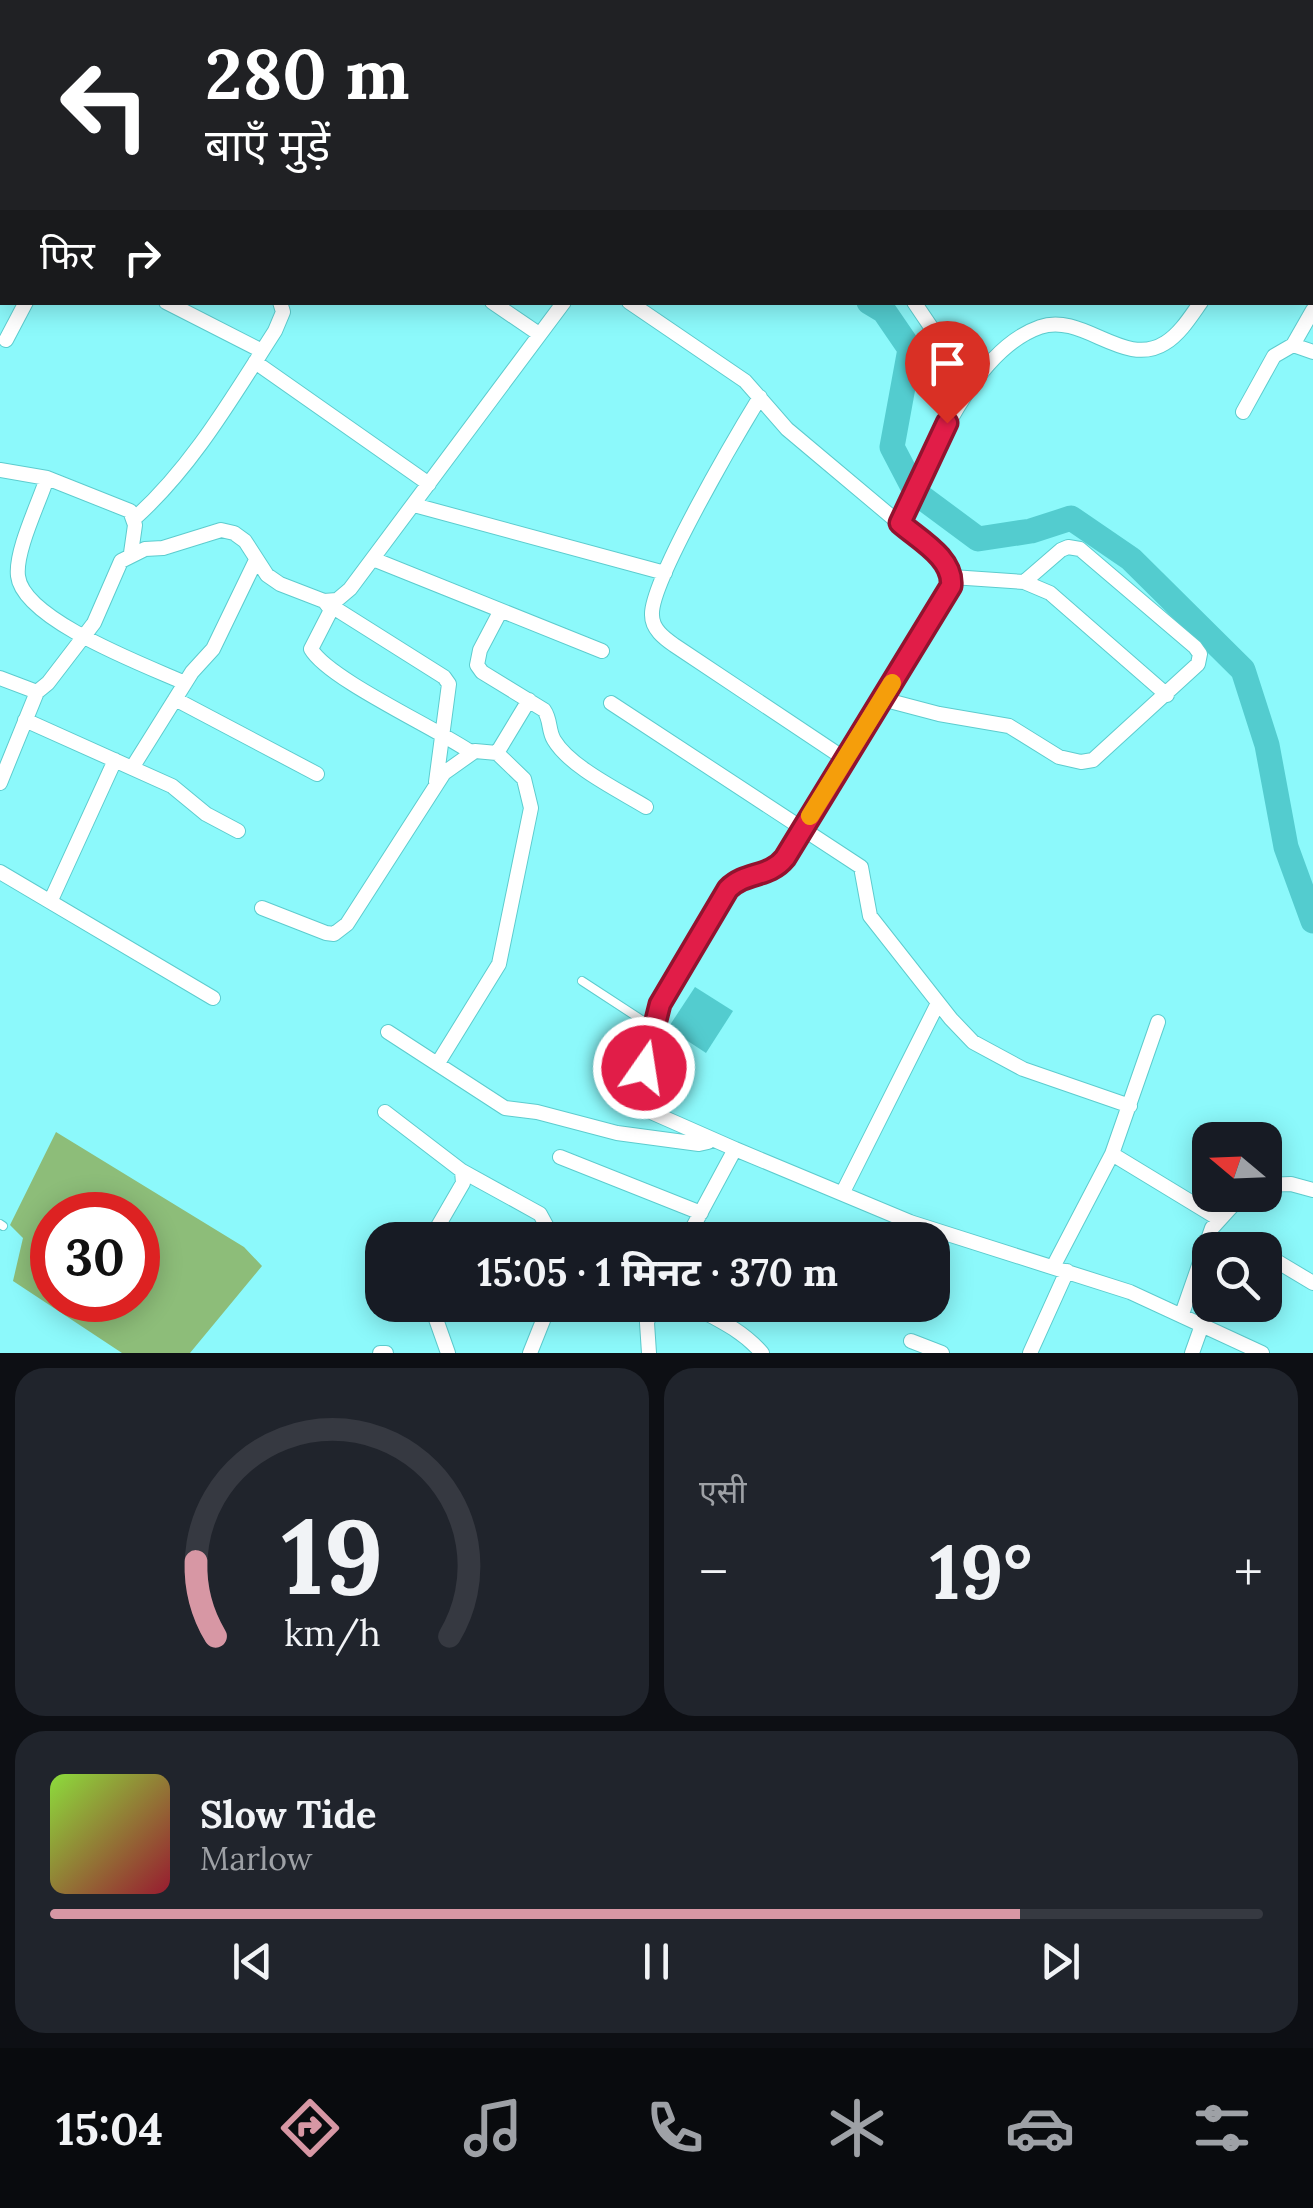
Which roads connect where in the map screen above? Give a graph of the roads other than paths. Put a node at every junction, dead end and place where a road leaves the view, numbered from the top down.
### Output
1 (24, 305) edge
2 (171, 305) edge
3 (281, 305) edge
4 (496, 305) edge
5 (562, 305) edge
6 (633, 305) edge
7 (916, 305) edge
8 (1199, 305) edge
9 (1313, 310) edge
10 (539, 334) junction
11 (6, 340) dead end
12 (1294, 345) junction
13 (1313, 352) edge
14 (259, 357) junction
15 (976, 380) junction
16 (760, 398) junction
17 (1243, 412) dead end
18 (0, 470) edge
19 (47, 478) junction
20 (429, 484) junction
21 (414, 505) junction
22 (135, 518) junction
23 (900, 523) junction
24 (131, 554) junction
25 (373, 559) junction
26 (256, 560) junction
27 (666, 573) junction
28 (952, 577) junction
29 (1024, 582) junction
30 (324, 601) junction
31 (500, 612) junction
32 (83, 638) junction
33 (602, 650) dead end
34 (0, 678) edge
35 (185, 683) junction
36 (37, 692) junction
37 (1167, 694) junction
38 (175, 698) junction
39 (882, 698) junction
40 (529, 700) junction
41 (611, 703) dead end
42 (26, 720) junction
43 (443, 733) junction
44 (472, 753) junction
45 (497, 753) junction
46 (845, 759) junction
47 (115, 760) junction
48 (132, 768) junction
49 (317, 774) dead end
50 (0, 783) edge
51 (435, 786) junction
52 (646, 807) dead end
53 (803, 826) junction
54 (238, 832) dead end
55 (0, 872) edge
56 (51, 900) junction
57 (262, 908) dead end
58 (582, 982) dead end
59 (213, 998) dead end
60 (938, 1004) junction
61 (1158, 1022) dead end
62 (654, 1028) junction
63 (388, 1032) dead end
64 (438, 1063) junction
65 (1130, 1106) junction
66 (386, 1112) dead end
67 (714, 1141) junction
68 (735, 1149) junction
69 (1112, 1154) junction
70 (560, 1157) dead end
71 (462, 1171) junction
72 (1282, 1184) edge
73 (1313, 1190) edge
74 (843, 1192) junction
75 (1226, 1212) edge
76 (701, 1213) junction
77 (1219, 1219) junction
78 (441, 1222) edge
79 (545, 1222) edge
80 (696, 1222) edge
81 (1282, 1264) edge
82 (1060, 1269) junction
83 (1313, 1283) edge
84 (1182, 1314) junction
85 (437, 1322) edge
86 (542, 1322) edge
87 (647, 1322) edge
88 (723, 1322) edge
89 (1202, 1325) junction
90 (912, 1341) dead end
91 (448, 1353) edge
92 (530, 1353) edge
93 (649, 1353) edge
94 (762, 1353) edge
95 (942, 1353) edge
96 (1030, 1353) edge
97 (1192, 1353) edge
98 (1262, 1353) edge

1 - 11 street
2 - 14 street
3 - 14 street
4 - 10 street
5 - 10 street
6 - 16 street
7 - 15 street
8 - 15 street
9 - 12 street
10 - 20 street
12 - 13 street
12 - 17 street
14 - 20 street
14 - 22 street
15 - 23 street
16 - 23 street
16 - 27 street
18 - 19 street
19 - 22 street
19 - 32 street
20 - 21 street
21 - 25 street
21 - 27 street
22 - 24 street
23 - 28 street
24 - 26 street
24 - 32 street
25 - 30 street
25 - 31 street
26 - 30 street
26 - 35 street
27 - 46 street
28 - 29 street
28 - 39 street
29 - 37 street
29 - 37 street
30 - 43 street
30 - 43 street
31 - 33 street
31 - 40 street
32 - 35 street
32 - 36 street
34 - 36 street
35 - 38 street
36 - 42 street
37 - 39 street
38 - 48 street
38 - 49 street
39 - 46 street
40 - 45 street
40 - 52 street
41 - 53 street
42 - 47 street
42 - 50 street
43 - 44 street
43 - 51 street
44 - 45 street
44 - 51 street
45 - 64 street
46 - 53 street
47 - 48 street
47 - 56 street
48 - 54 street
51 - 57 street
53 - 60 street
53 - 62 street
55 - 56 street
56 - 59 street
58 - 62 lane
60 - 65 street
60 - 74 street
61 - 65 street
62 - 67 street
63 - 64 street
64 - 67 street
65 - 69 street
66 - 71 street
67 - 68 street
68 - 74 street
68 - 76 street
69 - 77 street
69 - 82 street
70 - 76 street
71 - 78 street
71 - 79 street
72 - 73 street
74 - 82 street
75 - 77 street
76 - 80 street
77 - 84 street
81 - 83 street
82 - 84 street
82 - 96 street
84 - 89 street
85 - 91 street
86 - 92 street
87 - 93 street
88 - 94 street
89 - 97 street
89 - 98 street
90 - 95 street

